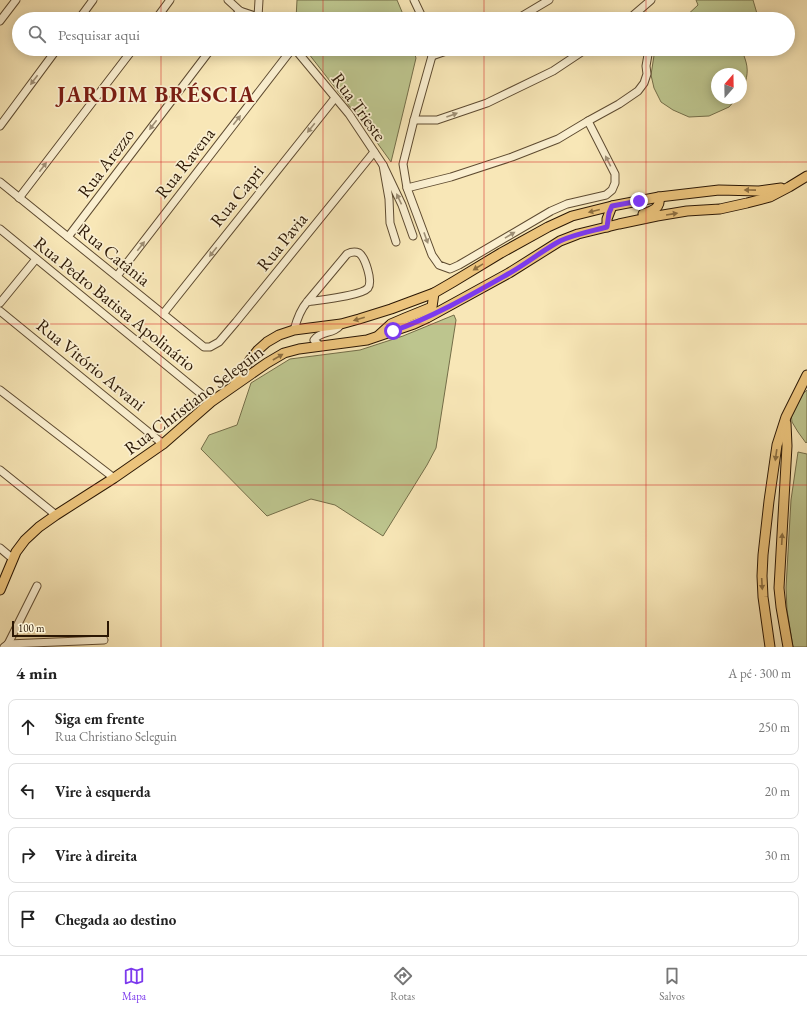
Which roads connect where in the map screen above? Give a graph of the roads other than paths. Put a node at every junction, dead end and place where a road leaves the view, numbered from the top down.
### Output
1 (16, 0) edge
2 (93, 0) edge
3 (170, 0) edge
4 (228, 0) edge
5 (259, 0) edge
6 (414, 0) edge
7 (550, 0) edge
8 (651, 0) edge
9 (240, 11) joint
10 (84, 12) edge
11 (161, 12) edge
12 (243, 12) edge
13 (260, 12) edge
14 (420, 12) edge
15 (529, 12) edge
16 (639, 12) edge
17 (0, 21) edge
18 (52, 56) edge
19 (128, 56) edge
20 (206, 56) edge
21 (288, 56) edge
22 (299, 56) edge
23 (430, 56) edge
24 (576, 56) edge
25 (648, 56) edge
26 (335, 98) junction
27 (414, 120) junction
28 (588, 121) junction
29 (0, 126) edge
30 (374, 152) junction
31 (383, 165) junction
32 (807, 176) edge
33 (0, 182) edge
34 (789, 187) junction
35 (407, 188) junction
36 (659, 197) junction
37 (19, 198) junction
38 (612, 206) junction
39 (633, 221) junction
40 (607, 227) junction
41 (0, 229) edge
42 (413, 236) dead end
43 (68, 237) junction
44 (396, 242) dead end
45 (36, 259) junction
46 (117, 276) junction
47 (318, 288) junction
48 (434, 293) junction
49 (331, 298) junction
50 (307, 302) junction
51 (0, 303) edge
52 (0, 310) edge
53 (163, 314) junction
54 (341, 324) junction
55 (294, 330) junction
56 (376, 337) junction
57 (320, 346) junction
58 (210, 347) joint
59 (807, 375) edge
60 (234, 386) junction
61 (0, 390) edge
62 (211, 402) junction
63 (786, 418) junction
64 (163, 444) junction
65 (0, 470) edge
66 (114, 478) junction
67 (56, 515) junction
68 (0, 548) edge
69 (13, 559) junction
70 (37, 586) dead end
71 (0, 590) edge
72 (104, 640) dead end
73 (6, 645) edge
74 (770, 647) edge
75 (788, 647) edge

1 - 17 street
2 - 10 street
3 - 11 street
4 - 9 street
5 - 13 street
6 - 14 street
7 - 15 street
8 - 16 street
9 - 12 street
18 -> 29 street
37 -> 19 street
20 -> 43 street, Rua Arezzo
46 -> 21 street, Rua Ravena
22 - 26 street, Rua Trieste
23 - 27 street
27 -> 24 street
25 - 28 street
26 - 30 street, Rua Trieste
26 -> 53 street, Rua Capri
27 - 35 street
28 - 35 street
35 -> 28 street
30 - 31 street, Rua Trieste
30 - 58 street, Rua Pavia
42 -> 31 street, Rua Trieste
31 - 44 street, Rua Trieste
32 - 34 main road, Rua Christiano Seleguin
33 - 37 street, Rua Catânia
34 -> 36 main road
39 -> 34 main road, Rua Christiano Seleguin
36 - 38 main road
36 - 39 main road
37 - 43 street, Rua Catânia
38 - 40 main road
38 -> 48 main road
39 - 40 main road, Rua Christiano Seleguin
40 - 56 main road, Rua Christiano Seleguin
41 - 45 street, Rua Pedro Batista Apolinário
43 - 46 street, Rua Catânia
45 - 51 street
45 - 62 street, Rua Pedro Batista Apolinário
46 - 53 street, Rua Catânia
47 - 49 street
47 - 49 street
47 - 50 street
48 -> 54 main road
48 - 56 main road
49 - 50 street
50 - 55 street
52 - 64 street, Rua Vitório Arvani
53 - 58 street, Rua Catânia
54 - 55 main road
54 - 57 street
55 - 60 main road
56 - 57 main road, Rua Christiano Seleguin
60 -> 57 main road, Rua Christiano Seleguin
59 - 63 main road
60 - 62 main road, Rua Christiano Seleguin
61 - 66 street
62 - 64 main road, Rua Christiano Seleguin
63 -> 74 main road
75 -> 63 main road
64 - 66 main road, Rua Christiano Seleguin
65 - 67 street
66 - 67 main road, Rua Christiano Seleguin
67 - 69 main road, Rua Christiano Seleguin
68 - 69 street
69 - 71 main road, Rua Christiano Seleguin
70 - 73 street
72 - 73 street

